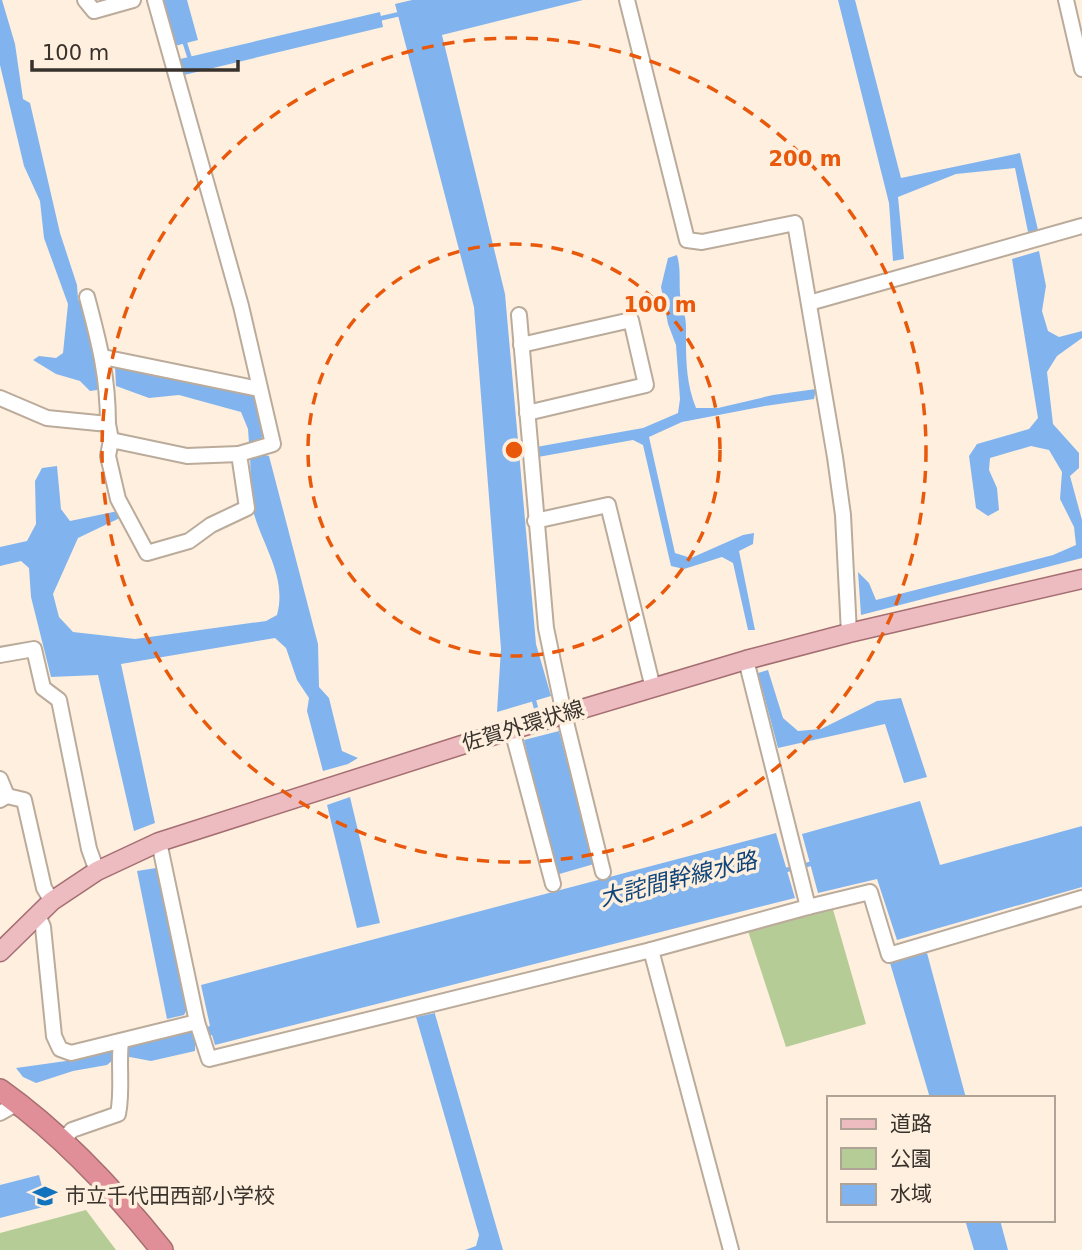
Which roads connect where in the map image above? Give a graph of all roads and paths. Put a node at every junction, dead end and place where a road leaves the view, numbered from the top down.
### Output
1 (85, 0) edge
2 (133, 0) edge
3 (155, 0) edge
4 (627, 0) edge
5 (1066, 0) edge
6 (1082, 69) edge
7 (1082, 226) edge
8 (87, 297) dead end
9 (809, 303) junction
10 (519, 315) dead end
11 (521, 345) junction
12 (103, 357) junction
13 (259, 388) junction
14 (0, 398) edge
15 (527, 413) junction
16 (108, 424) junction
17 (111, 440) junction
18 (239, 454) junction
19 (535, 521) junction
20 (1082, 579) edge
21 (849, 633) junction
22 (0, 655) edge
23 (746, 660) junction
24 (653, 688) junction
25 (564, 714) junction
26 (512, 730) junction
27 (0, 779) edge
28 (3, 798) edge
29 (159, 842) junction
30 (97, 871) junction
31 (603, 872) dead end
32 (552, 884) dead end
33 (1082, 898) edge
34 (52, 901) junction
35 (808, 907) junction
36 (38, 915) junction
37 (651, 950) junction
38 (0, 953) edge
39 (197, 1022) junction
40 (121, 1041) junction
41 (6, 1102) edge
42 (62, 1141) junction
43 (162, 1250) edge
44 (731, 1250) edge

1 - 2 street
3 - 13 street
4 - 9 street
5 - 6 street
7 - 9 street
8 - 12 street
9 - 21 street
10 - 11 street
11 - 15 street
11 - 15 street
12 - 13 street
12 - 16 street
13 - 18 street
14 - 16 street
15 - 19 street
16 - 17 street
17 - 18 street
17 - 18 street
19 - 24 street
19 - 25 street
20 - 21 main road, 佐賀外環状線
21 - 23 main road, 佐賀外環状線
22 - 30 street
23 - 24 main road, 佐賀外環状線
23 - 35 street
24 - 25 main road, 佐賀外環状線
25 - 26 main road, 佐賀外環状線
25 - 31 street
26 - 29 main road, 佐賀外環状線
26 - 32 street
27 - 28 street
28 - 34 street
29 - 30 main road, 佐賀外環状線
29 - 39 street
30 - 34 main road, 佐賀外環状線
33 - 35 street
34 - 36 main road, 佐賀外環状線
35 - 37 street
36 - 38 main road, 佐賀外環状線
36 - 40 street
37 - 39 street
37 - 44 street
39 - 40 street
40 - 42 street
41 - 42 highway
42 - 43 highway

